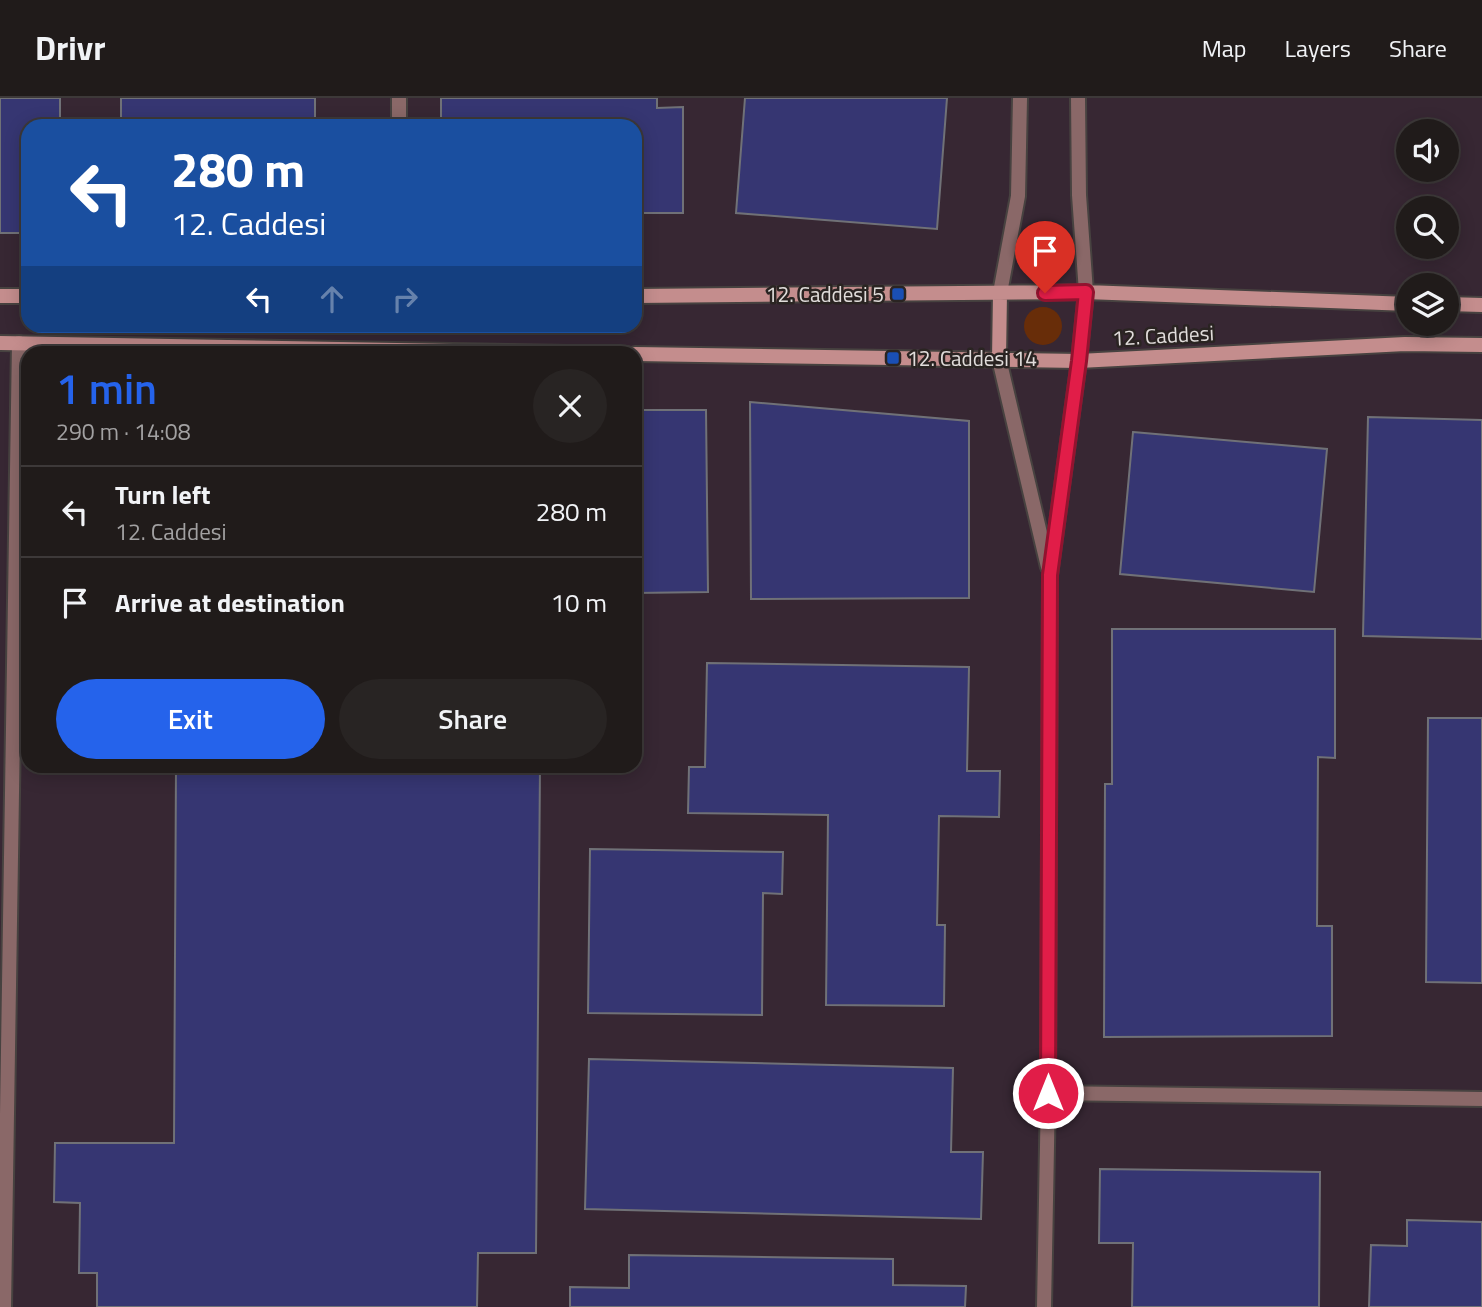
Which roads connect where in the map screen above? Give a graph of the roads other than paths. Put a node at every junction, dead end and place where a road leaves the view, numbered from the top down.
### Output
1 (399, 98) edge
2 (1020, 98) edge
3 (1078, 98) edge
4 (399, 119) edge
5 (1086, 292) junction
6 (1000, 293) junction
7 (0, 296) edge
8 (21, 296) edge
9 (642, 296) edge
10 (1396, 304) edge
11 (1459, 304) edge
12 (1482, 305) edge
13 (0, 343) edge
14 (19, 343) junction
15 (1482, 345) edge
16 (185, 346) edge
17 (642, 354) edge
18 (999, 359) junction
19 (1079, 361) junction
20 (1050, 575) junction
21 (1048, 1093) junction
22 (1482, 1099) edge
23 (4, 1307) edge
24 (1044, 1307) edge

1 - 4 street
2 - 6 street
3 - 5 street
5 - 6 street, 12. Caddesi
5 - 10 street, 12. Caddesi
5 - 19 street
6 - 9 street, 12. Caddesi
6 - 18 street
7 - 8 street
11 - 12 street
13 - 14 street
14 - 16 street
14 - 23 street
15 - 19 street, 12. Caddesi
17 - 18 street, 12. Caddesi
18 - 19 street, 12. Caddesi
18 - 20 street
19 - 20 street
20 - 21 street
21 - 22 street
21 - 24 street

